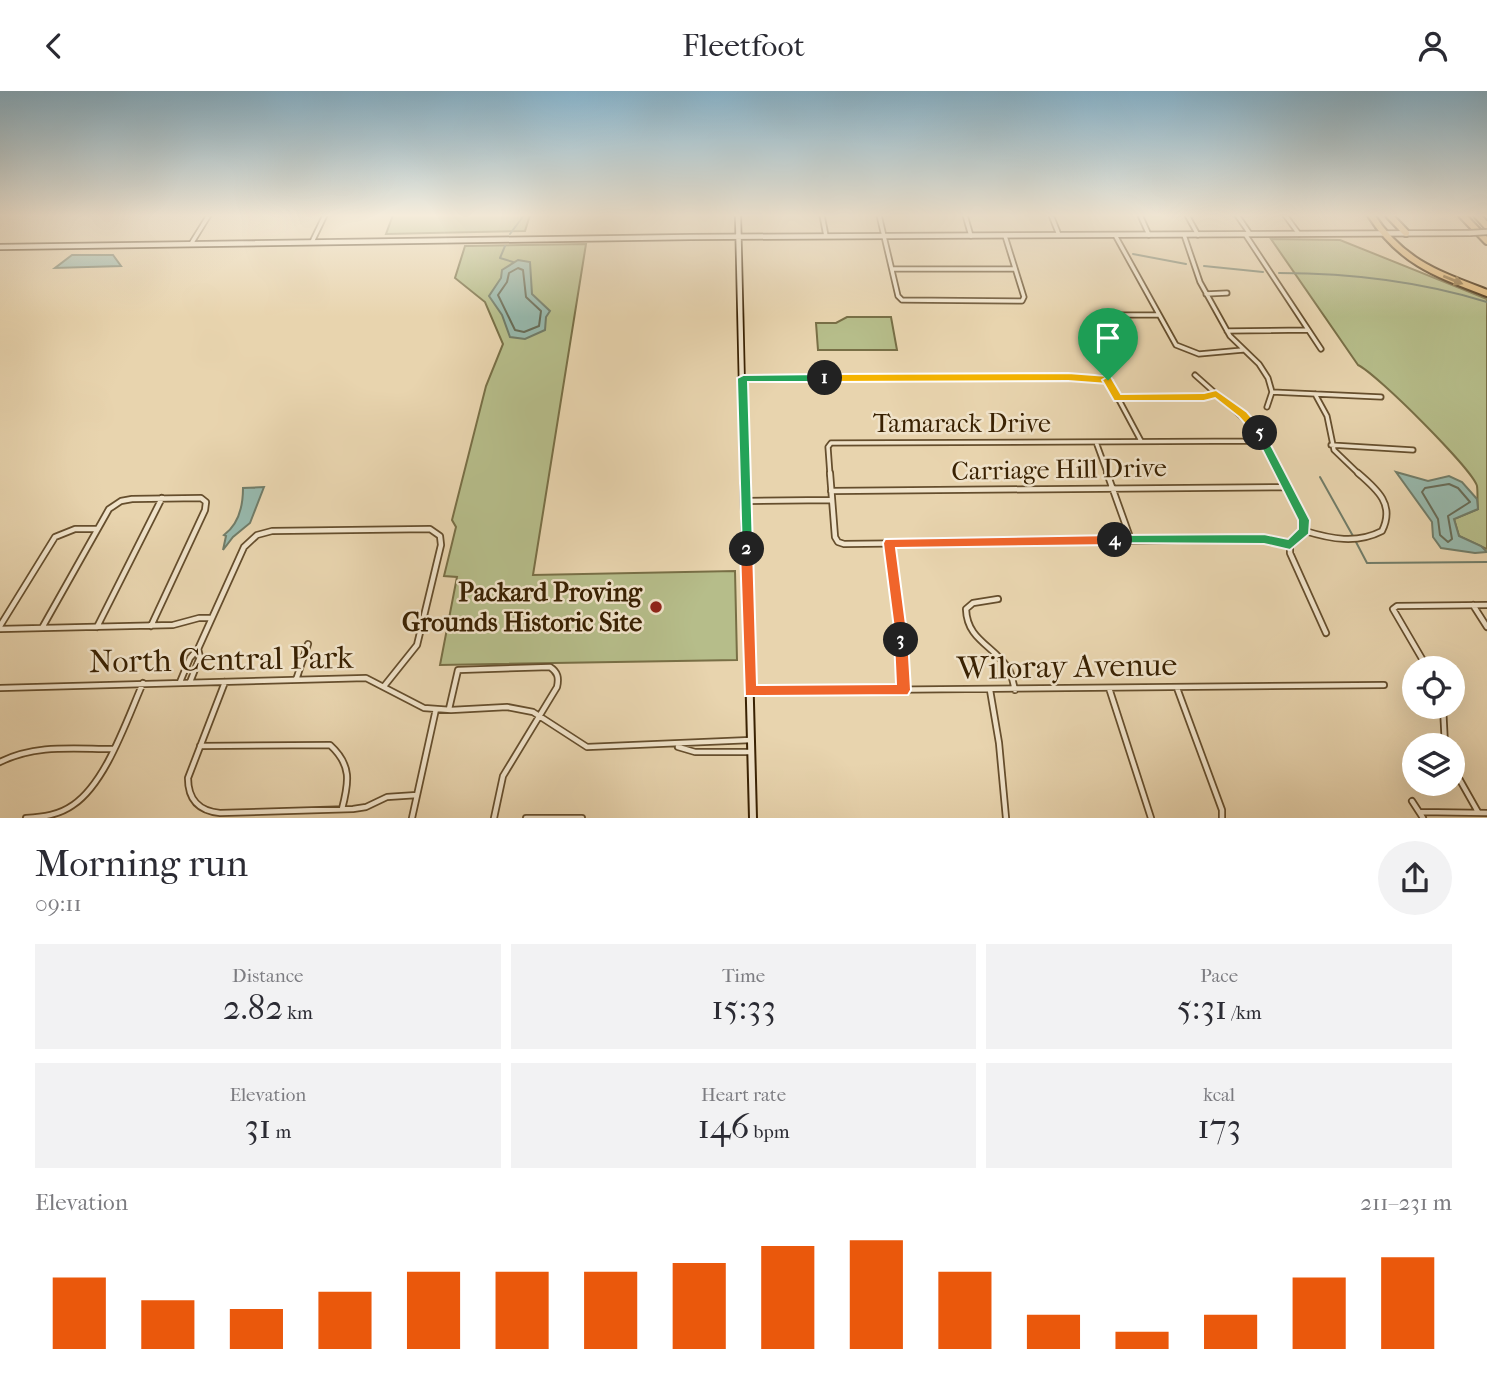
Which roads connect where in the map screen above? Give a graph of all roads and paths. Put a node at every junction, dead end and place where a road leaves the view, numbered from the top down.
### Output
1 (739, 249) edge
2 (888, 249) edge
3 (1009, 249) edge
4 (1122, 249) edge
5 (1189, 249) edge
6 (1257, 249) edge
7 (1395, 249) edge
8 (893, 268) junction
9 (1015, 269) junction
10 (1227, 293) dead end
11 (1487, 293) edge
12 (1206, 294) junction
13 (1159, 315) junction
14 (1308, 330) junction
15 (1227, 331) junction
16 (1089, 341) dead end
17 (1321, 349) dead end
18 (1243, 350) junction
19 (1195, 375) dead end
20 (743, 378) junction
21 (1272, 392) junction
22 (1216, 394) junction
23 (1315, 394) junction
24 (1381, 397) dead end
25 (1117, 398) junction
26 (1267, 407) dead end
27 (1141, 441) junction
28 (1264, 441) junction
29 (1096, 442) junction
30 (1331, 445) junction
31 (1413, 450) dead end
32 (1288, 487) junction
33 (1113, 488) junction
34 (831, 491) junction
35 (162, 498) junction
36 (832, 500) junction
37 (746, 501) junction
38 (97, 529) junction
39 (1305, 531) junction
40 (1131, 540) junction
41 (890, 543) junction
42 (1290, 545) junction
43 (998, 599) dead end
44 (1473, 605) junction
45 (1487, 605) edge
46 (212, 618) junction
47 (150, 626) junction
48 (0, 627) edge
49 (97, 627) junction
50 (1487, 627) edge
51 (42, 628) junction
52 (1326, 633) dead end
53 (308, 644) dead end
54 (198, 649) junction
55 (1420, 656) edge
56 (185, 669) junction
57 (195, 669) junction
58 (296, 680) junction
59 (190, 682) junction
60 (225, 682) junction
61 (180, 683) junction
62 (143, 684) junction
63 (385, 685) junction
64 (1384, 685) dead end
65 (1177, 687) junction
66 (0, 688) edge
67 (1109, 688) junction
68 (1015, 689) junction
69 (904, 690) junction
70 (990, 690) junction
71 (750, 691) junction
72 (436, 709) junction
73 (449, 709) junction
74 (540, 716) junction
75 (751, 740) junction
76 (676, 745) junction
77 (200, 746) junction
78 (113, 749) junction
79 (751, 753) junction
80 (0, 762) edge
81 (1465, 790) edge
82 (417, 795) junction
83 (1412, 801) dead end
84 (342, 809) junction
85 (1478, 813) junction
86 (1487, 813) edge
87 (1422, 815) edge
88 (26, 818) edge
89 (412, 818) edge
90 (494, 818) edge
91 (526, 818) edge
92 (560, 818) edge
93 (582, 818) edge
94 (753, 818) edge
95 (1006, 818) edge
96 (1150, 818) edge
97 (1223, 818) edge

1 - 20 main road
2 - 8 street
3 - 9 street
4 - 13 street
5 - 12 street
6 - 14 street
7 -> 11 highway
8 - 9 street
8 - 9 street
10 - 12 street
12 - 15 street
13 - 16 street
13 - 18 street
14 - 15 street
14 - 17 street
15 - 18 street
18 - 21 street
19 - 22 street
20 - 25 street
20 - 37 main road
21 - 23 street
21 - 26 street
22 - 25 street
22 - 28 street
23 - 24 street
23 - 30 street
25 - 27 street
27 - 28 street, Tamarack Drive
27 - 29 street, Tamarack Drive
28 - 32 street
29 - 33 street
29 - 34 street, Tamarack Drive
30 - 31 street
30 - 39 street
32 - 33 street, Carriage Hill Drive
32 - 39 street
33 - 34 street, Carriage Hill Drive
33 - 40 street
34 - 36 street
35 - 38 street
35 - 47 street
35 - 49 street
36 - 37 street
36 - 41 street
37 - 71 main road
38 - 48 street
38 - 51 street
39 - 42 street
40 - 41 street
40 - 42 street
41 - 69 street
42 - 52 street
43 - 68 street
44 - 45 street
44 - 50 street
44 - 55 street
46 - 47 street
46 - 54 street
46 - 63 street
47 - 49 street
48 - 51 street
49 - 51 street
53 - 58 street
54 - 56 street
54 - 57 street
56 - 57 street
56 - 61 street
57 - 59 street
58 - 60 street, North Central Park
58 - 63 street, North Central Park
59 - 60 street, North Central Park
59 - 61 street, North Central Park
60 - 77 street
61 - 62 street, North Central Park
62 - 66 street, North Central Park
62 - 78 street
63 - 72 street, North Central Park
64 - 65 street, Wiloray Avenue
65 - 67 street, Wiloray Avenue
65 - 97 street
67 - 68 street, Wiloray Avenue
67 - 96 street
68 - 70 street, Wiloray Avenue
69 - 70 street, Wiloray Avenue
69 - 71 street, Wiloray Avenue
70 - 95 street
71 - 75 main road
72 - 73 street, North Central Park
72 - 82 street
73 - 74 street, North Central Park
73 - 74 street
74 - 76 street, North Central Park
74 - 90 street
75 - 76 street, North Central Park
75 - 79 main road
76 - 79 street, North Central Park
77 - 84 street
77 - 84 street
78 - 80 street
78 - 88 street
79 - 94 main road
81 - 85 street
82 - 84 street
82 - 89 street
83 - 87 street
85 - 86 street
85 - 87 street
91 - 92 street
92 - 93 street

